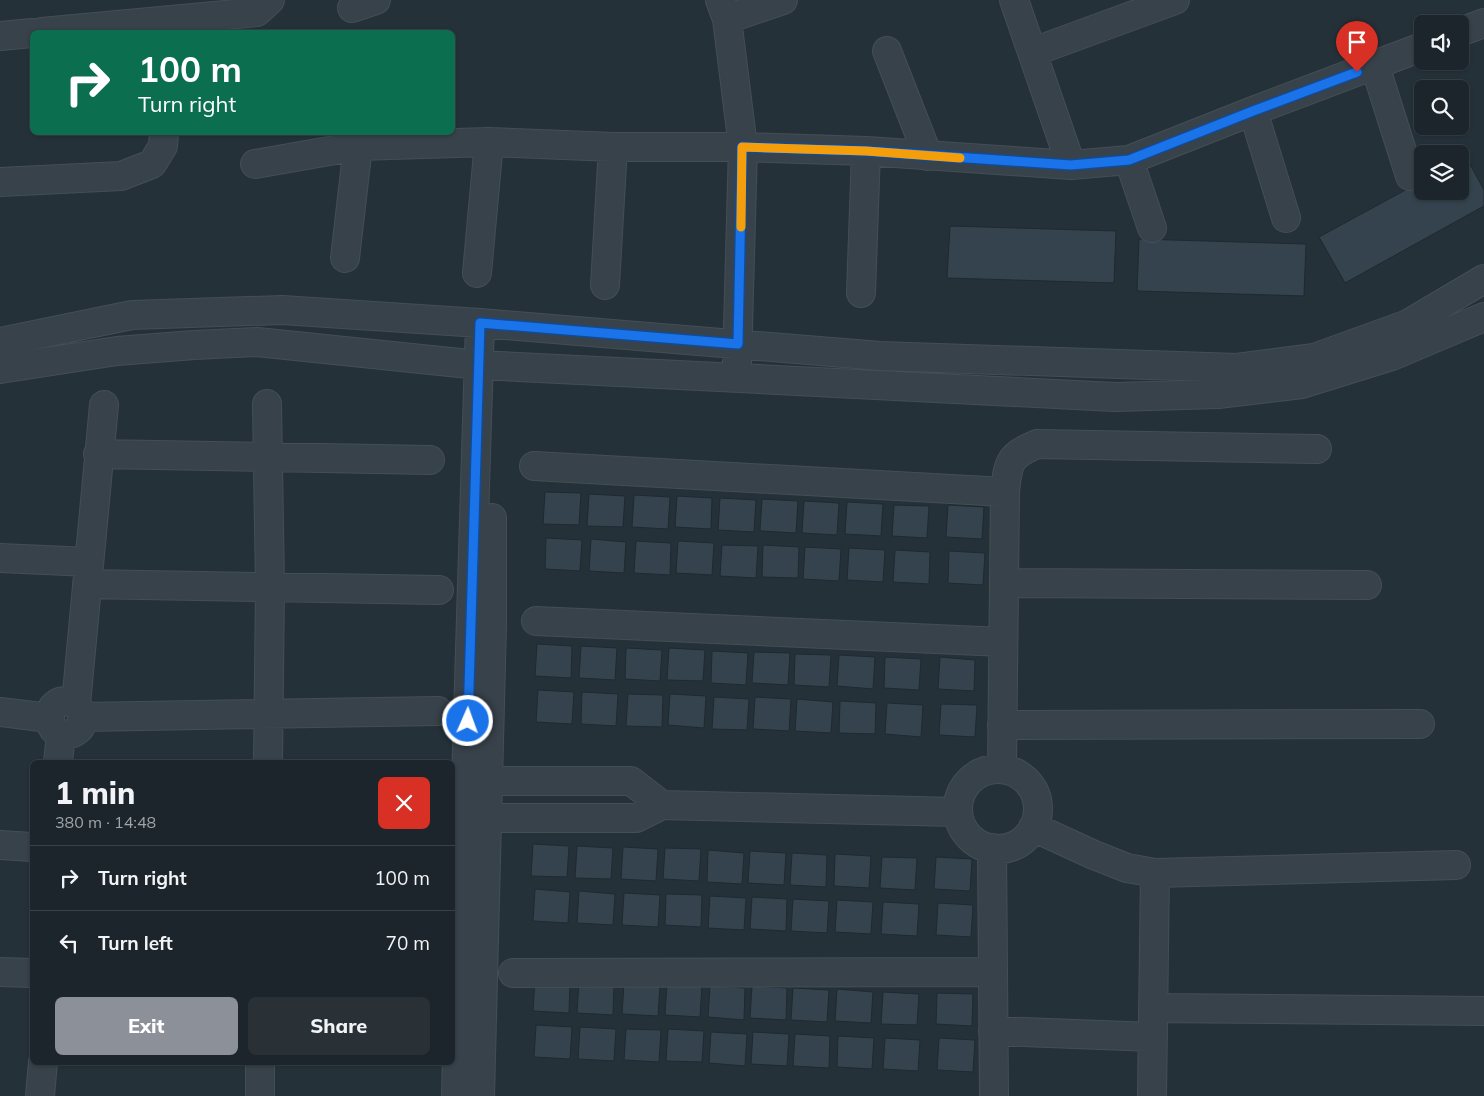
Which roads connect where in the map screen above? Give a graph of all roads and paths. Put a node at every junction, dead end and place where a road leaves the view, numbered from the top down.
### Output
1 (270, 0) edge
2 (783, 0) edge
3 (1014, 0) edge
4 (1175, 0) edge
5 (723, 10) edge
6 (1484, 23) edge
7 (160, 27) edge
8 (1469, 29) edge
9 (89, 30) edge
10 (30, 33) edge
11 (0, 36) edge
12 (1414, 50) edge
13 (887, 52) dead end
14 (1033, 52) junction
15 (1375, 66) junction
16 (1253, 111) junction
17 (164, 135) edge
18 (489, 142) junction
19 (358, 146) junction
20 (613, 147) junction
21 (742, 147) junction
22 (866, 151) junction
23 (928, 156) junction
24 (1129, 160) junction
25 (255, 164) dead end
26 (1071, 165) junction
27 (1410, 176) dead end
28 (0, 182) edge
29 (1286, 218) dead end
30 (1152, 228) dead end
31 (346, 258) dead end
32 (477, 273) dead end
33 (1484, 279) edge
34 (606, 285) dead end
35 (861, 293) dead end
36 (132, 315) junction
37 (1484, 317) edge
38 (487, 324) junction
39 (0, 342) edge
40 (738, 344) junction
41 (134, 350) junction
42 (486, 365) junction
43 (0, 369) edge
44 (737, 378) junction
45 (267, 404) dead end
46 (104, 405) dead end
47 (1317, 449) dead end
48 (98, 454) junction
49 (268, 457) junction
50 (430, 460) dead end
51 (534, 466) dead end
52 (1005, 492) junction
53 (0, 558) edge
54 (88, 573) junction
55 (1005, 583) junction
56 (1367, 586) dead end
57 (270, 588) junction
58 (439, 590) dead end
59 (536, 621) dead end
60 (1003, 642) junction
61 (80, 711) junction
62 (438, 711) dead end
63 (0, 712) edge
64 (269, 714) junction
65 (1420, 724) dead end
66 (1002, 725) junction
67 (55, 726) junction
68 (58, 760) edge
69 (268, 760) edge
70 (1002, 769) junction
71 (476, 781) junction
72 (662, 805) junction
73 (957, 812) junction
74 (475, 818) junction
75 (1034, 827) junction
76 (0, 845) edge
77 (30, 847) edge
78 (992, 848) junction
79 (1456, 865) dead end
80 (1155, 873) junction
81 (0, 972) edge
82 (992, 972) junction
83 (30, 973) edge
84 (513, 973) dead end
85 (1154, 1008) junction
86 (1484, 1011) edge
87 (993, 1030) junction
88 (1153, 1037) junction
89 (43, 1065) edge
90 (260, 1065) edge
91 (40, 1096) edge
92 (260, 1096) edge
93 (456, 1096) edge
94 (480, 1096) edge
95 (994, 1096) edge
96 (1152, 1096) edge

1 - 7 street
2 - 5 street
3 - 14 street
4 - 14 street
5 - 21 street
6 - 8 street
7 - 9 street
10 - 11 street
12 - 15 street
13 - 23 street
14 - 26 street
15 - 16 street
15 - 27 street
16 - 24 street
16 - 29 street
17 - 28 street
18 - 19 street
18 - 20 street
18 - 32 street
19 - 25 street
19 - 31 street
20 - 21 street
20 - 34 street
21 - 22 street
21 - 40 street
22 - 23 street
22 - 35 street
23 - 26 street
24 - 26 street
24 - 30 street
33 - 40 street
36 - 38 street
36 - 39 street
36 - 41 street
37 - 44 street
38 - 40 street
38 - 42 street
40 - 44 street
41 - 42 street
41 - 43 street
42 - 44 street
42 - 71 street
45 - 49 street
46 - 48 street
47 - 52 street
48 - 49 street
48 - 54 street
49 - 50 street
49 - 57 street
51 - 52 street
52 - 55 street
53 - 54 street
54 - 57 street
54 - 61 street
55 - 56 street
55 - 60 street
57 - 58 street
57 - 64 street
59 - 60 street
60 - 66 street
61 - 64 street
61 - 67 street
62 - 64 street
63 - 67 street
64 - 69 street
65 - 66 street
66 - 70 street
67 - 68 street
70 - 73 street
70 - 75 street
71 - 72 street
71 - 74 street
72 - 73 street
72 - 74 street
73 - 78 street
74 - 93 street
74 - 94 street
75 - 78 street
75 - 80 street
76 - 77 street
78 - 82 street
79 - 80 street
80 - 85 street
81 - 83 street
82 - 84 street
82 - 87 street
85 - 86 street
85 - 88 street
87 - 88 street
87 - 95 street
88 - 96 street
89 - 91 street
90 - 92 street

